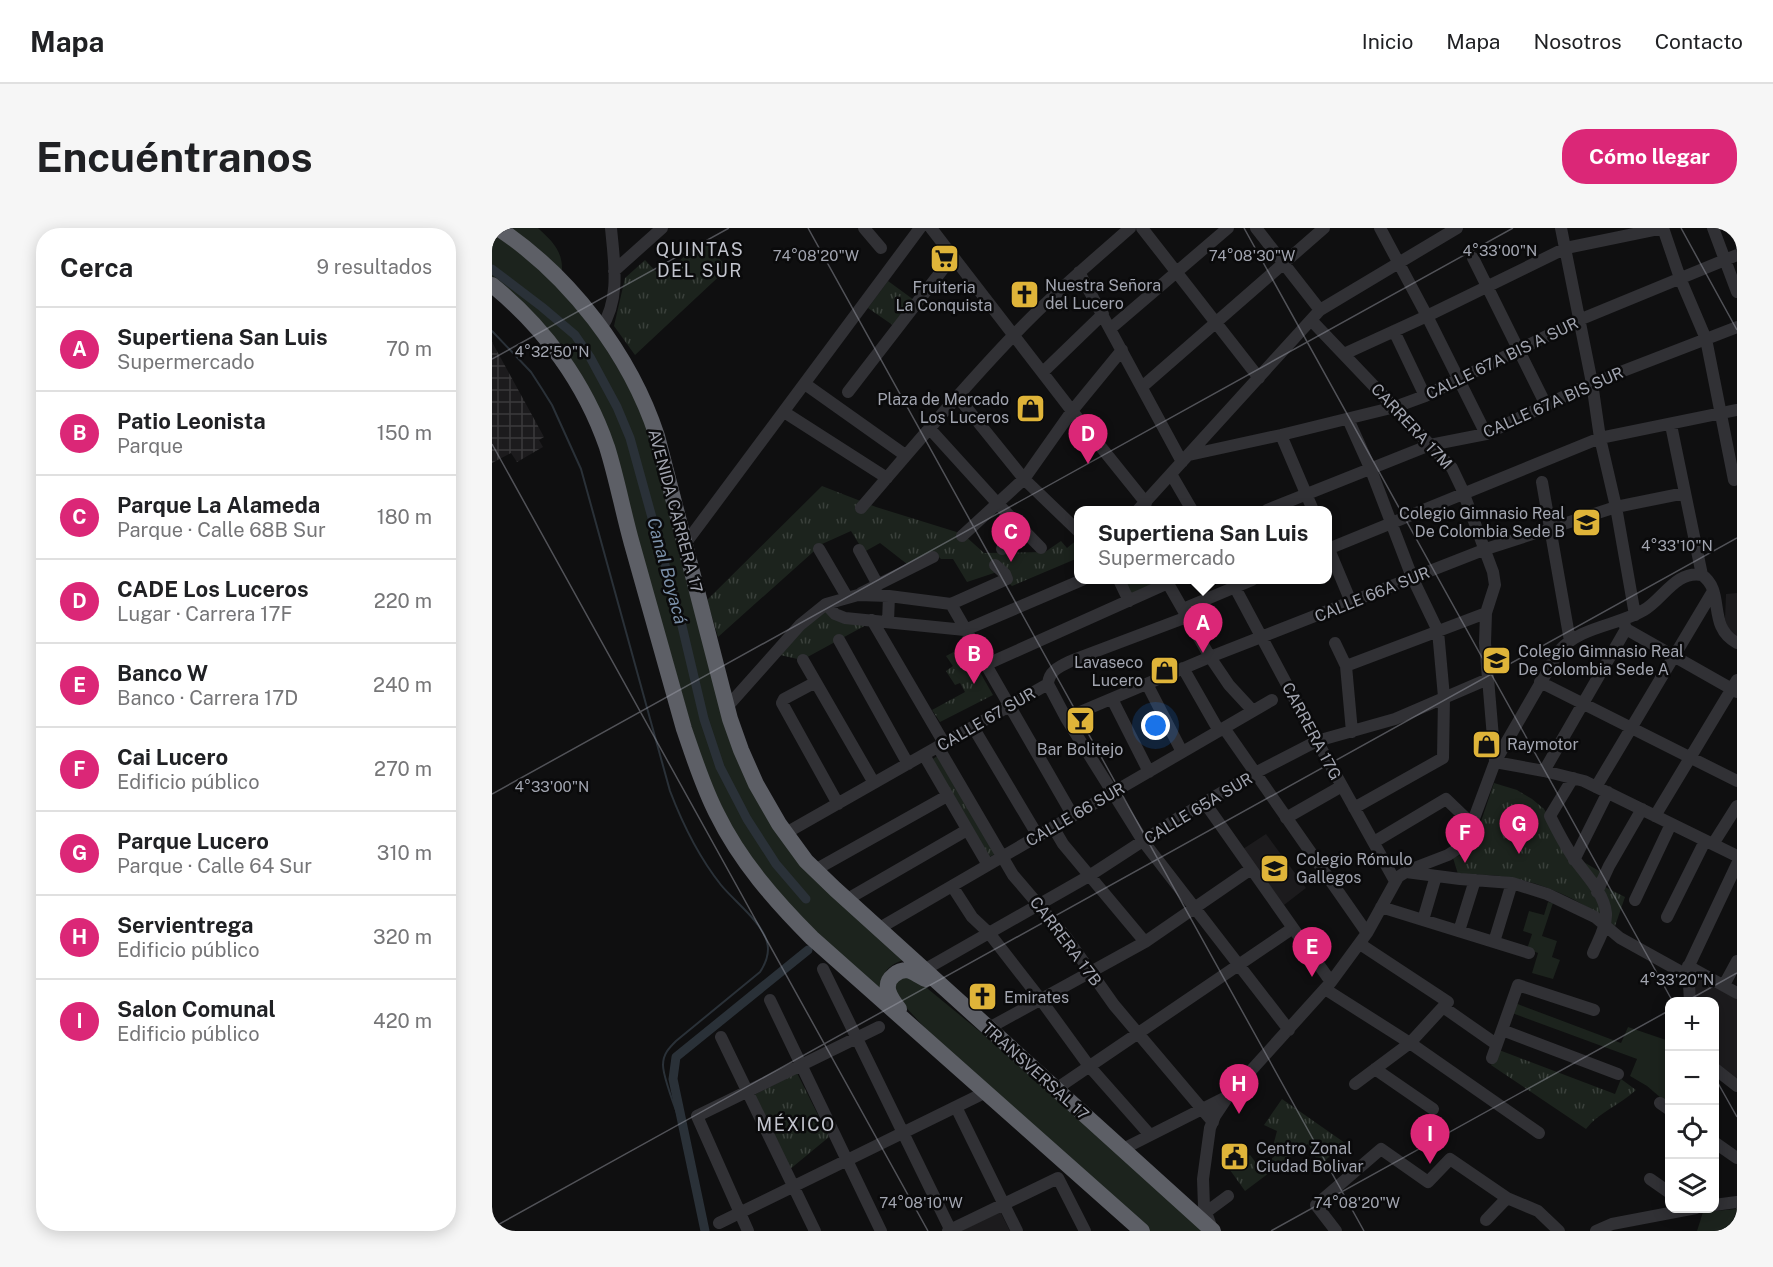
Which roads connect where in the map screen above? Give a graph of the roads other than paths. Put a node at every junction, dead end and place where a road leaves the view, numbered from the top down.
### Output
1 (498, 228) edge
2 (610, 228) edge
3 (662, 228) edge
4 (865, 228) edge
5 (920, 228) edge
6 (949, 228) edge
7 (1130, 228) edge
8 (1142, 228) edge
9 (1228, 228) edge
10 (1256, 228) edge
11 (1324, 228) edge
12 (1561, 228) edge
13 (1663, 228) edge
14 (1713, 228) edge
15 (1381, 229) edge
16 (1450, 230) edge
17 (935, 233) edge
18 (881, 248) dead end
19 (1566, 248) junction
20 (953, 256) junction
21 (1473, 258) dead end
22 (1731, 258) edge
23 (1284, 263) junction
24 (1398, 263) junction
25 (614, 271) junction
26 (1079, 272) junction
27 (1176, 272) junction
28 (1680, 278) junction
29 (492, 285) edge
30 (1486, 286) junction
31 (1737, 292) edge
32 (1320, 310) junction
33 (1103, 314) junction
34 (1427, 316) junction
35 (1311, 320) junction
36 (1579, 321) junction
37 (1216, 323) junction
38 (1737, 327) edge
39 (601, 329) junction
40 (1110, 329) junction
41 (1394, 332) junction
42 (1014, 335) junction
43 (1706, 339) junction
44 (1122, 350) junction
45 (1518, 351) junction
46 (1344, 354) junction
47 (1043, 372) junction
48 (1259, 378) junction
49 (1458, 380) junction
50 (1592, 383) junction
51 (805, 384) junction
52 (1142, 387) junction
53 (848, 392) dead end
54 (957, 396) junction
55 (1425, 396) junction
56 (1546, 405) junction
57 (1395, 407) junction
58 (1737, 410) edge
59 (1072, 411) junction
60 (784, 412) junction
61 (1720, 414) junction
62 (1348, 419) junction
63 (1671, 425) junction
64 (929, 428) junction
65 (1281, 435) junction
66 (1485, 435) junction
67 (1600, 438) junction
68 (1430, 445) junction
69 (905, 455) junction
70 (1186, 459) junction
71 (1371, 470) junction
72 (1172, 474) junction
73 (886, 478) junction
74 (1024, 479) junction
75 (1735, 479) edge
76 (1542, 482) dead end
77 (1685, 493) junction
78 (1306, 494) junction
79 (1464, 494) junction
80 (998, 504) junction
81 (1141, 506) edge
82 (1143, 506) edge
83 (1190, 506) edge
84 (1277, 506) edge
85 (1311, 506) edge
86 (1616, 507) junction
87 (861, 508) dead end
88 (1391, 522) junction
89 (1074, 527) edge
90 (1550, 527) junction
91 (1023, 530) junction
92 (962, 536) dead end
93 (685, 544) junction
94 (1332, 546) edge
95 (1041, 548) dead end
96 (819, 549) dead end
97 (1002, 549) dead end
98 (1486, 549) junction
99 (859, 550) dead end
100 (933, 557) dead end
101 (1332, 557) edge
102 (995, 565) dead end
103 (1702, 575) junction
104 (1412, 577) junction
105 (1074, 582) edge
106 (1121, 584) edge
107 (1161, 584) edge
108 (1169, 584) edge
109 (1231, 584) edge
110 (1234, 584) edge
111 (878, 585) junction
112 (1713, 591) junction
113 (852, 596) junction
114 (889, 596) junction
115 (1129, 601) junction
116 (1351, 602) junction
117 (826, 604) junction
118 (951, 604) junction
119 (1486, 612) junction
120 (1185, 613) junction
121 (872, 620) junction
122 (1628, 621) junction
123 (888, 622) junction
124 (965, 630) junction
125 (1438, 631) junction
126 (1263, 637) junction
127 (839, 640) dead end
128 (1570, 641) junction
129 (1335, 643) dead end
130 (1737, 643) edge
131 (1210, 657) junction
132 (1674, 657) junction
133 (802, 660) dead end
134 (985, 665) junction
135 (1346, 666) junction
136 (1183, 668) junction
137 (1488, 680) junction
138 (1540, 682) junction
139 (814, 683) junction
140 (1048, 684) junction
141 (1147, 684) junction
142 (1735, 687) edge
143 (1444, 697) junction
144 (1112, 699) junction
145 (1272, 700) dead end
146 (1583, 704) junction
147 (728, 707) junction
148 (1009, 707) junction
149 (1253, 711) junction
150 (1066, 718) junction
151 (973, 727) junction
152 (1221, 729) junction
153 (1631, 729) junction
154 (1352, 732) junction
155 (1317, 741) junction
156 (941, 745) junction
157 (1182, 752) junction
158 (924, 755) junction
159 (1691, 758) junction
160 (1495, 762) junction
161 (908, 764) junction
162 (1544, 771) junction
163 (1149, 772) junction
164 (1255, 773) junction
165 (1573, 778) junction
166 (1737, 781) edge
167 (874, 783) junction
168 (1342, 786) junction
169 (1602, 789) junction
170 (1112, 792) junction
171 (947, 796) junction
172 (1205, 802) junction
173 (838, 804) junction
174 (1737, 806) edge
175 (1354, 808) junction
176 (1642, 809) junction
177 (1073, 816) junction
178 (1655, 816) junction
179 (1286, 818) junction
180 (1671, 824) junction
181 (1473, 825) junction
182 (1053, 827) junction
183 (967, 830) junction
184 (786, 833) junction
185 (1038, 836) junction
186 (1143, 841) junction
187 (1374, 842) junction
188 (1709, 842) junction
189 (1737, 856) edge
190 (1002, 857) junction
191 (1574, 860) junction
192 (1737, 864) edge
193 (987, 865) junction
194 (1251, 869) junction
195 (814, 870) junction
196 (1089, 876) junction
197 (1400, 876) junction
198 (1436, 876) junction
199 (1474, 880) junction
200 (1512, 883) junction
201 (951, 886) junction
202 (1597, 892) junction
203 (846, 900) junction
204 (1635, 900) dead end
205 (1040, 904) junction
206 (1381, 907) junction
207 (1195, 908) junction
208 (1667, 916) dead end
209 (1423, 920) junction
210 (1605, 924) junction
211 (1293, 928) junction
212 (878, 929) junction
213 (1459, 931) junction
214 (989, 933) junction
215 (1364, 939) junction
216 (1145, 942) junction
217 (1494, 942) junction
218 (1529, 953) dead end
219 (1593, 953) dead end
220 (1737, 961) edge
221 (1239, 965) junction
222 (823, 969) dead end
223 (924, 970) junction
224 (1687, 970) junction
225 (1091, 972) junction
226 (1328, 986) junction
227 (1724, 986) junction
228 (942, 987) junction
229 (1737, 993) edge
230 (1690, 997) edge
231 (1041, 999) junction
232 (770, 1000) dead end
233 (1445, 1004) junction
234 (1594, 1010) dead end
235 (879, 1027) dead end
236 (989, 1028) junction
237 (915, 1030) junction
238 (1289, 1030) junction
239 (1502, 1030) junction
240 (1138, 1033) junction
241 (721, 1036) dead end
242 (857, 1038) junction
243 (1410, 1043) junction
244 (1496, 1044) junction
245 (1492, 1058) dead end
246 (801, 1065) junction
247 (1089, 1066) junction
248 (1375, 1069) junction
249 (1719, 1072) edge
250 (1618, 1074) dead end
251 (1355, 1084) dead end
252 (1737, 1086) edge
253 (1056, 1089) junction
254 (746, 1091) junction
255 (986, 1092) junction
256 (1229, 1095) junction
257 (956, 1107) junction
258 (1202, 1109) junction
259 (1433, 1109) dead end
260 (1213, 1122) junction
261 (903, 1133) junction
262 (1539, 1133) dead end
263 (1150, 1136) junction
264 (1719, 1145) edge
265 (1123, 1149) junction
266 (1737, 1158) edge
267 (848, 1161) junction
268 (1203, 1179) junction
269 (1650, 1179) dead end
270 (794, 1187) junction
271 (1665, 1190) edge
272 (1228, 1196) dead end
273 (1507, 1198) junction
274 (1181, 1202) junction
275 (1004, 1204) junction
276 (1205, 1213) junction
277 (1674, 1213) edge
278 (740, 1214) junction
279 (1486, 1220) dead end
280 (720, 1223) dead end
281 (748, 1231) edge
282 (815, 1231) edge
283 (881, 1231) edge
284 (950, 1231) edge
285 (1017, 1231) edge
286 (1085, 1231) edge
287 (1142, 1231) edge
288 (1214, 1231) edge
289 (1336, 1231) edge
290 (1559, 1231) edge
291 (1596, 1231) edge

1 - 39 highway, AVENIDA CARRERA 17
2 - 25 street
3 - 25 street
4 - 18 street
5 - 51 street
6 - 17 street
7 - 26 street
8 - 27 street
9 - 27 street
10 - 23 street
11 - 23 street
12 - 19 street
13 - 19 street
13 - 28 street
14 - 22 street
15 - 24 street
16 - 24 street
17 - 20 street
19 - 30 street
19 - 36 street
20 - 42 street
20 - 53 street
21 - 30 street
22 - 28 street, CALLE 67A BIS A SUR
22 - 31 street
23 - 32 street
23 - 37 street
24 - 32 street
24 - 34 street
25 - 39 street
26 - 33 street
26 - 42 street
27 - 37 street
27 - 40 street
28 - 36 street, CALLE 67A BIS A SUR
28 - 43 street
29 - 237 highway
30 - 34 street
30 - 45 street
32 - 35 street
33 - 40 street
33 - 47 street
34 - 41 street
34 - 49 street
35 - 46 street, CARRERA 17M
35 - 48 street
36 - 45 street, CALLE 67A BIS A SUR
36 - 50 street
37 - 48 street
37 - 52 street
38 - 43 street, CALLE 67A BIS SUR
39 - 93 highway, AVENIDA CARRERA 17
40 - 44 street
41 - 46 street
41 - 55 street
42 - 47 street
42 - 54 street
43 - 50 street, CALLE 67A BIS SUR
43 - 61 street
44 - 52 street
44 - 59 street
45 - 49 street, CALLE 67A BIS A SUR
45 - 56 street
46 - 57 street, CARRERA 17M
47 - 59 street
48 - 70 street
49 - 55 street, CALLE 67A BIS A SUR
49 - 66 street
50 - 56 street, CALLE 67A BIS SUR
50 - 67 street
51 - 60 street
51 - 69 street
52 - 70 street
54 - 64 street
54 - 74 street
55 - 57 street, CALLE 67A BIS A SUR
56 - 66 street, CALLE 67A BIS SUR
57 - 62 street, CALLE 67A BIS A SUR
57 - 68 street, CARRERA 17M
58 - 61 street
59 - 74 street
59 - 81 street
60 - 73 street
60 - 93 street
61 - 63 street
61 - 75 street
62 - 65 street, CALLE 67A BIS A SUR
62 - 71 street
63 - 67 street
63 - 77 street
64 - 69 street
64 - 80 street
65 - 70 street, CALLE 67A BIS A SUR
65 - 78 street
66 - 68 street, CALLE 67A BIS SUR
67 - 79 street
67 - 86 street
68 - 71 street, CALLE 67A BIS SUR
68 - 79 street, CARRERA 17M
69 - 73 street
70 - 72 street
71 - 78 street, CALLE 67A BIS SUR
71 - 88 street
72 - 82 street
72 - 83 street
73 - 87 street
74 - 80 street
74 - 89 street
76 - 90 street
77 - 86 street, CALLE 66A SUR
77 - 103 street
78 - 84 street, CALLE 67A BIS SUR
78 - 85 street
79 - 88 street
79 - 98 street, CARRERA 17M
80 - 91 street
80 - 92 street
86 - 90 street, CALLE 66A SUR
86 - 122 street
88 - 94 street
88 - 104 street
90 - 98 street, CALLE 66A SUR
90 - 128 street
91 - 95 street
91 - 97 street
93 - 147 highway, AVENIDA CARRERA 17
96 - 113 street
98 - 104 street, CALLE 66A SUR
98 - 119 street, CARRERA 17M
99 - 111 street
100 - 111 street
101 - 116 street
102 - 118 street
103 - 112 street
103 - 122 street
104 - 116 street, CALLE 66A SUR
104 - 125 street
105 - 124 street
106 - 115 street
107 - 115 street
108 - 120 street
109 - 120 street, CALLE 67 SUR
110 - 126 street, CARRERA 17G
111 - 113 street
112 - 130 street
112 - 132 street
113 - 114 street
113 - 117 street
114 - 118 street
114 - 123 street
115 - 134 street
116 - 126 street, CALLE 66A SUR
117 - 121 street
117 - 147 street
118 - 124 street
119 - 125 street
119 - 137 street, CARRERA 17M
120 - 131 street
120 - 140 street, CALLE 67 SUR
121 - 123 street
121 - 156 street, CARRERA 17B
122 - 128 street
122 - 132 street
122 - 146 street
123 - 124 street
124 - 134 street
125 - 135 street
125 - 143 street
126 - 131 street, CALLE 66A SUR
126 - 155 street, CARRERA 17G
127 - 161 street
128 - 138 street
129 - 135 street
131 - 136 street, CALLE 66A SUR
131 - 149 street
132 - 142 street
132 - 153 street
133 - 139 street
134 - 148 street
135 - 154 street
136 - 141 street, CALLE 66A SUR
136 - 152 street
137 - 143 street, CALLE 65A SUR
137 - 160 street, CARRERA 17M
138 - 146 street
138 - 160 street
139 - 167 street
139 - 173 street
140 - 148 street, CALLE 67 SUR
140 - 150 street
141 - 144 street, CALLE 66A SUR
141 - 157 street
142 - 159 street
143 - 154 street, CALLE 65A SUR
143 - 175 street
144 - 150 street, CALLE 66A SUR
144 - 163 street
145 - 149 street, CALLE 66 SUR
146 - 153 street
146 - 162 street
147 - 184 highway, AVENIDA CARRERA 17
148 - 151 street, CALLE 67 SUR
148 - 177 street
149 - 152 street, CALLE 66 SUR
150 - 170 street
151 - 156 street, CALLE 67 SUR
151 - 185 street
152 - 157 street, CALLE 66 SUR
152 - 164 street
153 - 159 street
153 - 169 street
154 - 155 street, CALLE 65A SUR
155 - 164 street, CALLE 65A SUR
155 - 168 street, CARRERA 17G
156 - 158 street, CALLE 67 SUR
156 - 190 street, CARRERA 17B
157 - 163 street, CALLE 66 SUR
158 - 161 street, CALLE 67 SUR
158 - 171 street
159 - 166 street
159 - 178 street
160 - 162 street
160 - 181 street
161 - 167 street, CALLE 67 SUR
162 - 165 street
163 - 170 street, CALLE 66 SUR
164 - 172 street, CALLE 65A SUR
164 - 179 street
165 - 169 street
165 - 191 street
167 - 173 street, CALLE 67 SUR
168 - 175 street, CARRERA 17G
168 - 179 street
169 - 176 street
169 - 191 street
170 - 177 street, CALLE 66 SUR
170 - 186 street
171 - 183 street
171 - 195 street
172 - 186 street, CALLE 65A SUR
172 - 194 street
173 - 184 street, CALLE 67 SUR
174 - 188 street
175 - 187 street, CARRERA 17G
176 - 178 street
176 - 202 street
177 - 182 street, CALLE 66 SUR
178 - 180 street
179 - 215 street
180 - 188 street
180 - 204 street
181 - 187 street
181 - 197 street
182 - 185 street, CALLE 66 SUR
182 - 196 street
183 - 193 street
183 - 203 street
184 - 195 highway, TRANSVERSAL 17
185 - 190 street, CALLE 66 SUR
186 - 196 street, CALLE 65A SUR
186 - 207 street
187 - 197 street, CARRERA 17G
188 - 189 street
188 - 208 street
190 - 193 street, CALLE 66 SUR
190 - 205 street, CARRERA 17B
191 - 202 street
192 - 224 street
193 - 201 street, CALLE 66 SUR
194 - 207 street
194 - 211 street
195 - 203 highway, TRANSVERSAL 17
196 - 205 street, CALLE 65A SUR
196 - 216 street
197 - 198 street
197 - 206 street
198 - 199 street
198 - 209 street
199 - 200 street
199 - 213 street
200 - 210 street
200 - 217 street
201 - 212 street, CALLE 66 SUR
201 - 214 street
202 - 210 street
203 - 212 highway, TRANSVERSAL 17
205 - 214 street, CALLE 65A SUR
205 - 225 street, CARRERA 17B
206 - 209 street
206 - 215 street
207 - 216 street
207 - 221 street
209 - 213 street
210 - 219 street
210 - 224 street
211 - 221 street
211 - 226 street
212 - 223 highway, TRANSVERSAL 17
213 - 217 street
214 - 223 street, CALLE 65A SUR
214 - 231 street
215 - 226 street
215 - 233 street
216 - 225 street
217 - 218 street
220 - 227 street
221 - 238 street
221 - 240 street
222 - 242 street
223 - 228 highway, TRANSVERSAL 17
224 - 227 street
224 - 230 street
225 - 231 street
225 - 240 street, CARRERA 17B
226 - 238 street
226 - 243 street
227 - 229 street
228 - 236 highway, TRANSVERSAL 17
228 - 237 highway
231 - 236 street
231 - 247 street
232 - 246 street
233 - 243 street
233 - 244 street
234 - 239 street
235 - 242 street
236 - 253 highway, TRANSVERSAL 17
237 - 255 highway
238 - 256 street
239 - 244 street
239 - 250 street
240 - 247 street
240 - 258 street, CARRERA 17B
241 - 254 street
242 - 246 street
242 - 261 street
243 - 248 street
243 - 262 street
244 - 245 street
246 - 254 street
246 - 267 street
247 - 253 street
247 - 263 street
248 - 251 street
248 - 259 street
249 - 252 street
253 - 265 highway, TRANSVERSAL 17
254 - 270 street
254 - 278 street
255 - 257 street
255 - 287 highway
256 - 258 street
256 - 260 street
257 - 261 street
257 - 275 street
258 - 260 street, CARRERA 17B
258 - 263 street
260 - 268 street
261 - 267 street
261 - 284 street
263 - 265 street
264 - 266 street
265 - 274 highway, TRANSVERSAL 17
267 - 270 street
267 - 283 street
268 - 274 street
268 - 276 street
269 - 271 street
270 - 278 street
270 - 282 street
272 - 276 street
273 - 279 street
273 - 289 street
273 - 290 street
274 - 288 highway, TRANSVERSAL 17
275 - 284 street
275 - 285 street
275 - 286 street
276 - 288 street
277 - 291 street
278 - 280 street
278 - 281 street

